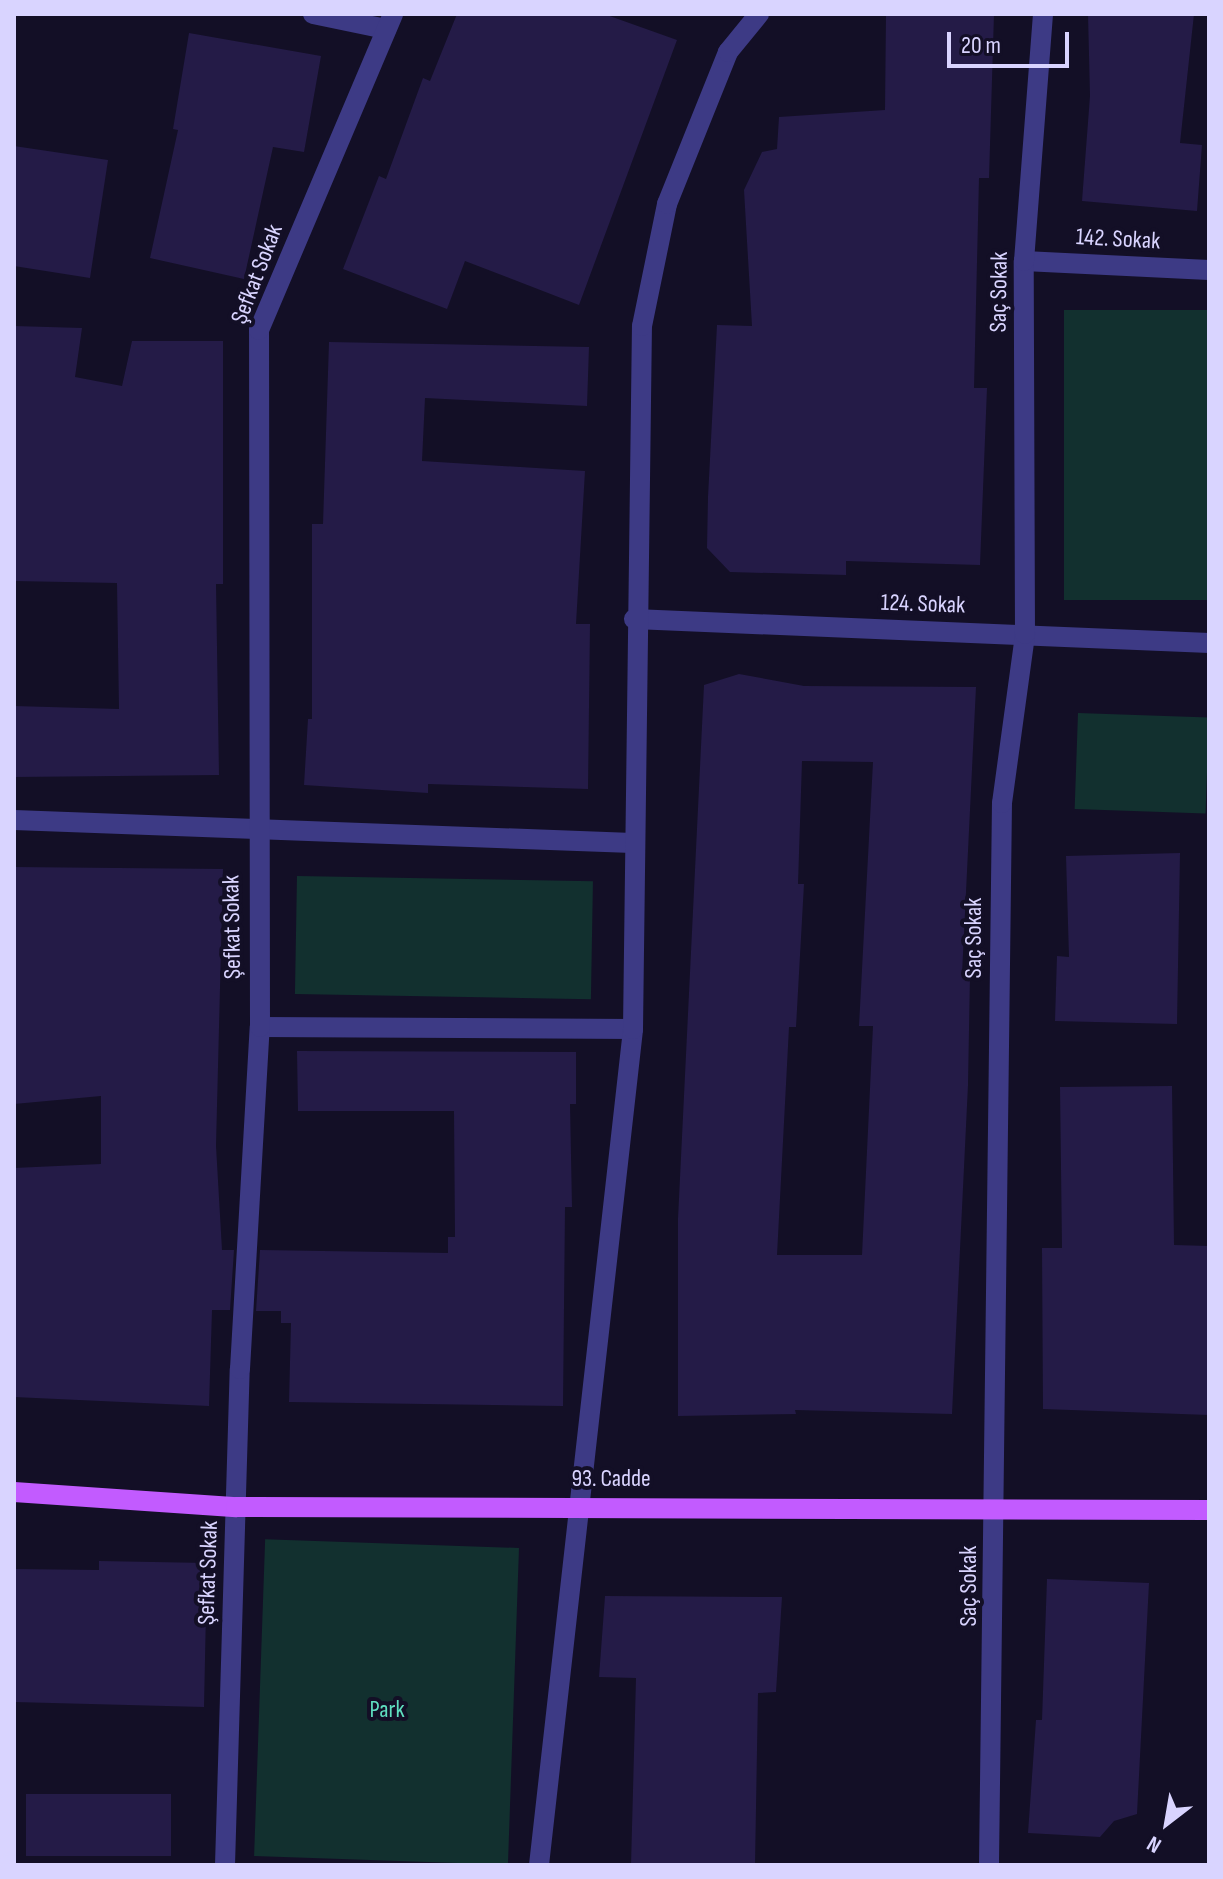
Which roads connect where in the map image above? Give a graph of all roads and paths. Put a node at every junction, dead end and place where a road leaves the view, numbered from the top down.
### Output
1 (313, 14) edge
2 (759, 14) edge
3 (1043, 14) edge
4 (390, 21) edge
5 (1024, 261) junction
6 (1209, 270) edge
7 (634, 619) junction
8 (1025, 634) junction
9 (1209, 643) edge
10 (14, 820) edge
11 (257, 826) junction
12 (633, 843) junction
13 (260, 1027) junction
14 (633, 1029) junction
15 (14, 1492) edge
16 (580, 1505) junction
17 (236, 1507) junction
18 (996, 1508) junction
19 (1209, 1510) edge
20 (225, 1865) edge
21 (539, 1865) edge
22 (989, 1865) edge

1 - 4 street
2 - 7 street
3 - 5 street, Saç Sokak
4 - 11 street, Şefkat Sokak
5 - 6 street, 142. Sokak
5 - 8 street, Saç Sokak
7 - 8 street, 124. Sokak
7 - 12 street
8 - 9 street, 124. Sokak
8 - 18 street, Saç Sokak
10 - 11 street
11 - 12 street
11 - 13 street, Şefkat Sokak
12 - 14 street
13 - 14 street
13 - 17 street, Şefkat Sokak
14 - 16 street
15 - 17 main road, 93. Cadde
16 - 17 main road, 93. Cadde
16 - 18 main road, 93. Cadde
16 - 21 street
17 - 20 street, Şefkat Sokak
18 - 19 main road, 93. Cadde
18 - 22 street, Saç Sokak

